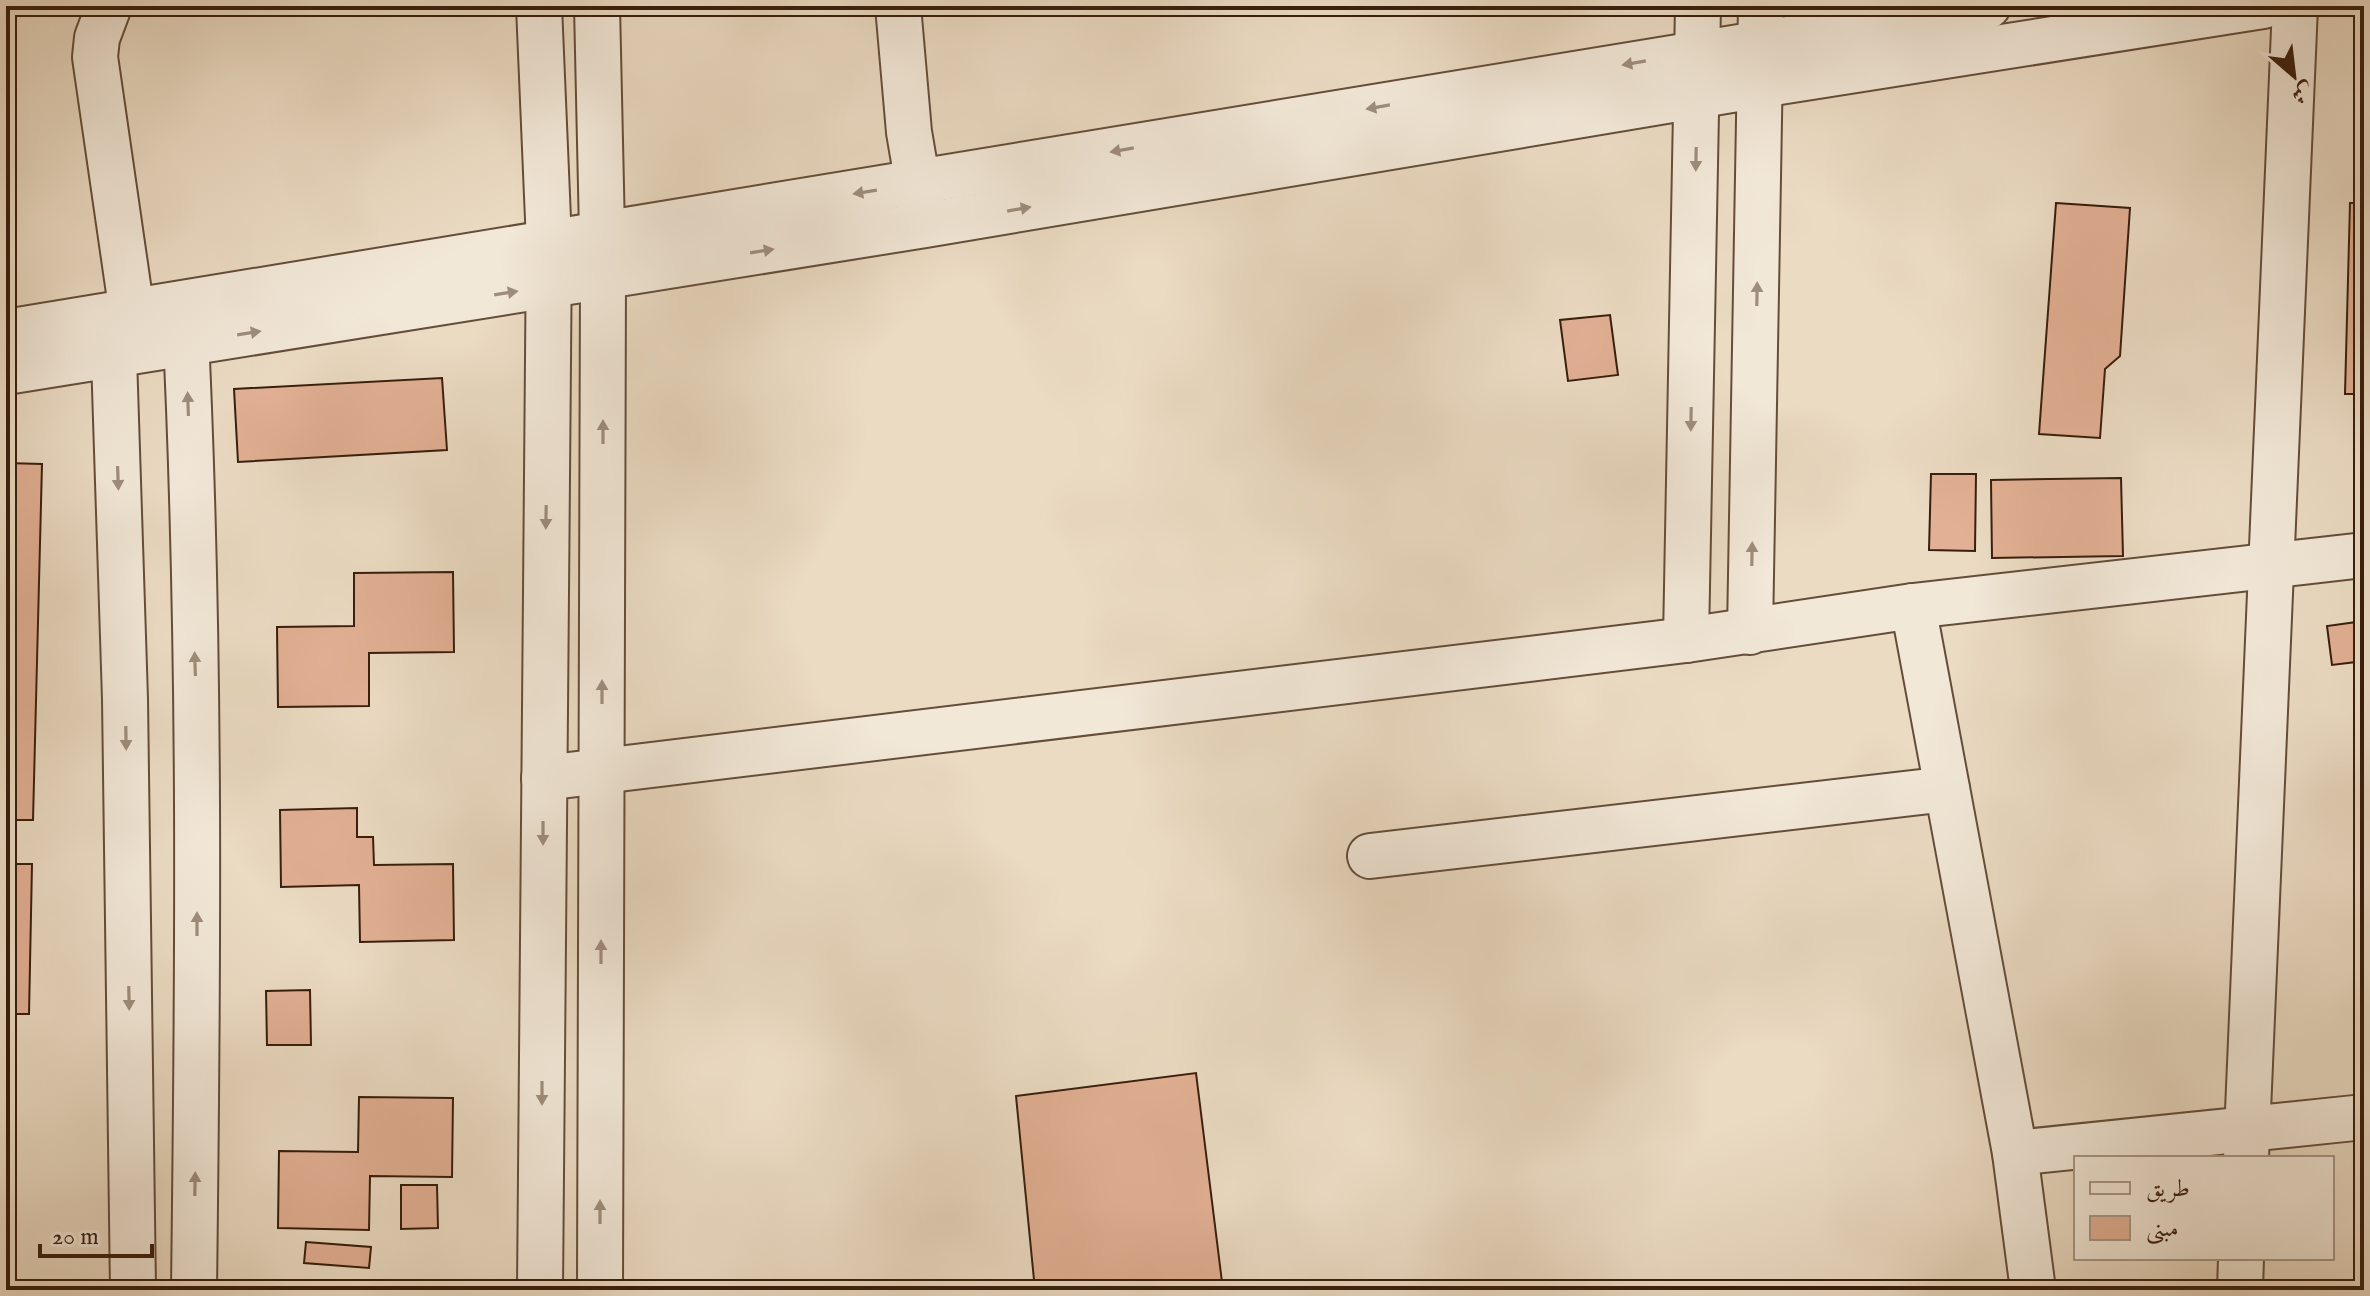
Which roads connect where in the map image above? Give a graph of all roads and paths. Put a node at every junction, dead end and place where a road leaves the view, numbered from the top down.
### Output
1 (109, 6) edge
2 (539, 6) edge
3 (597, 6) edge
4 (898, 6) edge
5 (1698, 6) edge
6 (1988, 6) edge
7 (2263, 6) edge
8 (2295, 6) edge
9 (1761, 24) edge
10 (1699, 53) junction
11 (1761, 85) junction
12 (1698, 96) junction
13 (922, 204) junction
14 (549, 243) junction
15 (603, 255) junction
16 (548, 286) junction
17 (185, 324) junction
18 (119, 328) junction
19 (6, 332) edge
20 (6, 372) edge
21 (2364, 555) edge
22 (2271, 567) junction
23 (1913, 606) junction
24 (1750, 632) junction
25 (1686, 640) junction
26 (602, 772) junction
27 (544, 778) junction
28 (1947, 789) junction
29 (1370, 856) dead end
30 (2364, 1117) edge
31 (2246, 1143) edge
32 (2015, 1153) junction
33 (2241, 1260) edge
34 (133, 1290) edge
35 (194, 1290) edge
36 (540, 1290) edge
37 (600, 1290) edge
38 (2033, 1290) edge
39 (2240, 1290) edge

1 - 18 street
2 - 14 street
3 - 15 street
4 - 13 street
5 - 10 street
6 - 9 street
7 - 11 street
8 - 22 street
9 - 10 street
9 - 11 street
10 - 12 street
10 -> 13 street
11 - 12 street
24 -> 11 street
13 -> 12 street
12 -> 25 street
13 - 15 street
14 - 15 street
14 - 16 street
14 - 17 street
15 - 16 street
26 -> 15 street
17 -> 16 street
16 -> 27 street
17 - 18 street
35 -> 17 street
18 - 19 street
18 - 20 street
18 -> 34 street
21 - 22 street
22 - 23 street
22 - 31 street
23 - 24 street
23 - 28 street
24 - 25 street
25 - 26 street
26 - 27 street
37 -> 26 street
27 -> 36 street
28 - 29 street
28 - 32 street
30 - 31 street
31 - 32 street
32 - 38 street
33 - 39 street

